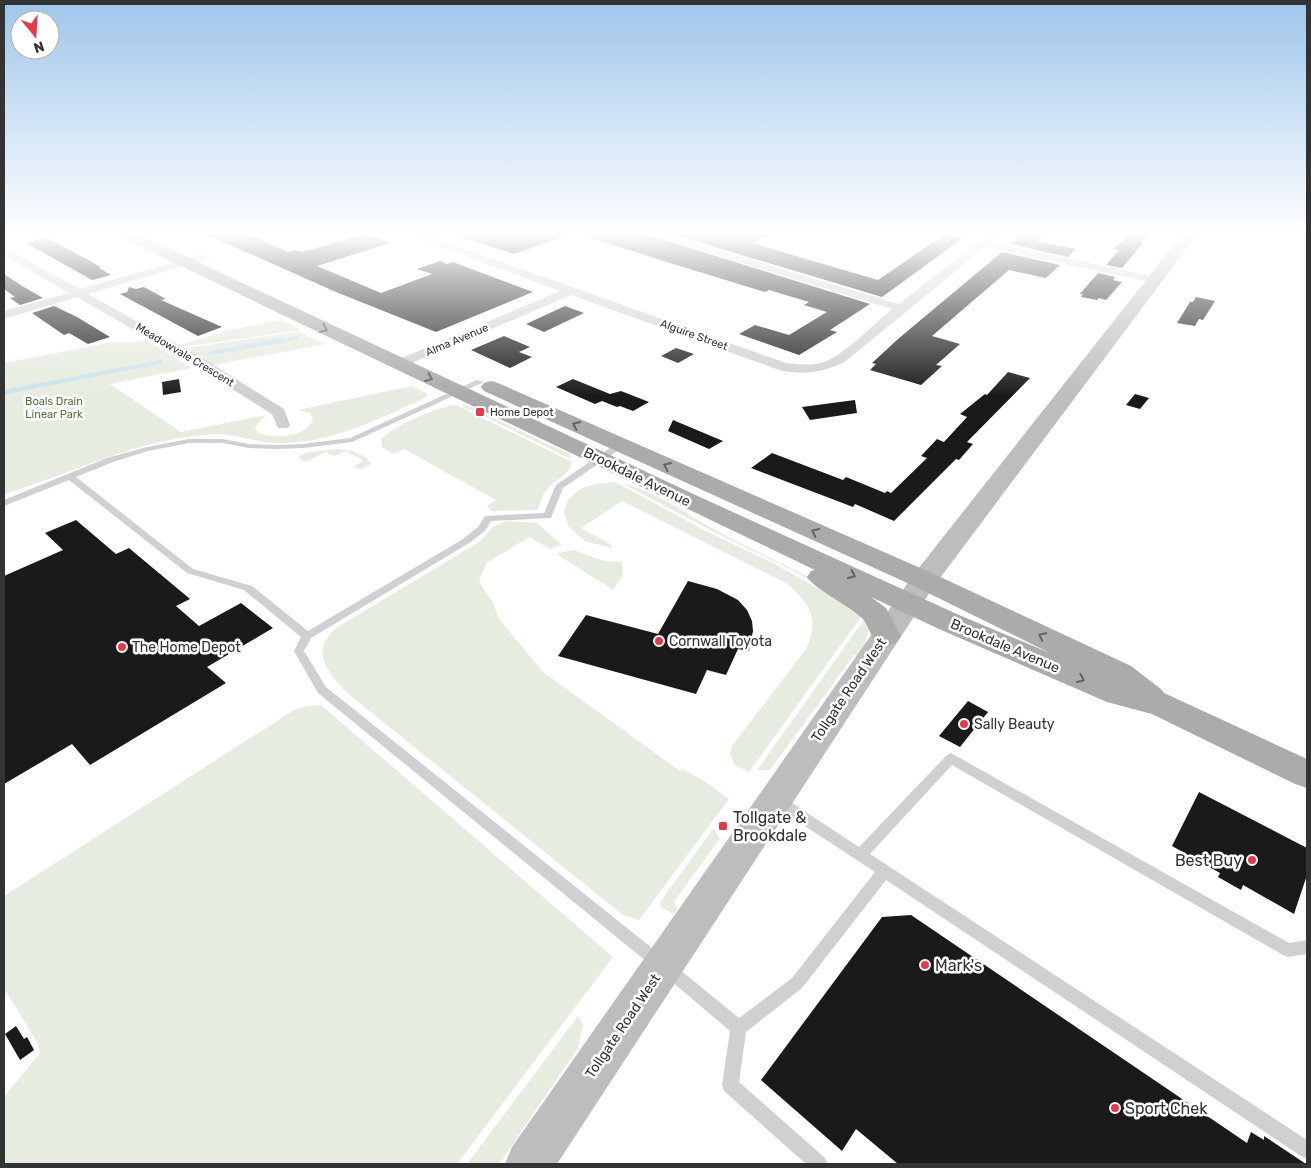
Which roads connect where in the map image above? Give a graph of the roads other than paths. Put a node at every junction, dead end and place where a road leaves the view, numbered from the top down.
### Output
1 (67, 287) edge
2 (105, 287) edge
3 (242, 287) edge
4 (265, 287) edge
5 (558, 287) edge
6 (829, 287) edge
7 (929, 287) edge
8 (1150, 287) edge
9 (570, 291) junction
10 (80, 294) junction
11 (901, 308) junction
12 (4, 316) edge
13 (396, 350) junction
14 (421, 355) junction
15 (480, 382) junction
16 (458, 392) junction
17 (283, 425) dead end
18 (611, 452) junction
19 (70, 476) junction
20 (4, 503) edge
21 (693, 504) junction
22 (916, 590) junction
23 (307, 636) junction
24 (886, 636) junction
25 (1303, 773) edge
26 (775, 800) junction
27 (860, 856) junction
28 (884, 871) junction
29 (1307, 947) edge
30 (664, 966) junction
31 (739, 1028) junction
32 (1307, 1150) edge
33 (529, 1164) edge
34 (819, 1164) edge

1 - 10 street, Meadowvale Crescent
2 - 10 street
3 -> 13 main road, Brookdale Avenue
4 - 13 main road, Brookdale Avenue
5 - 9 street, Alguire Street
6 - 11 street
7 - 11 street, Alguire Street
8 - 22 street, Tollgate Road West
9 - 11 street, Alguire Street
9 - 14 street, Alma Avenue
10 - 12 street
10 - 17 street, Meadowvale Crescent
13 - 14 main road, Brookdale Avenue
13 -> 16 main road, Brookdale Avenue
14 - 15 main road, Brookdale Avenue
15 - 16 lane
18 -> 15 main road, Brookdale Avenue
16 - 18 main road, Brookdale Avenue
16 - 19 lane
18 - 21 main road, Brookdale Avenue
22 -> 18 main road, Brookdale Avenue
18 - 23 lane
19 - 20 lane
19 - 23 lane
21 -> 22 main road, Brookdale Avenue
21 - 24 main road
22 - 24 street, Tollgate Road West
22 - 25 main road, Brookdale Avenue
23 - 30 lane
24 - 26 street, Tollgate Road West
26 - 27 lane
26 - 30 street, Tollgate Road West
27 - 28 lane
27 - 29 lane
28 - 31 lane
28 - 32 lane
30 - 31 lane
30 - 33 street, Tollgate Road West
31 - 34 lane

